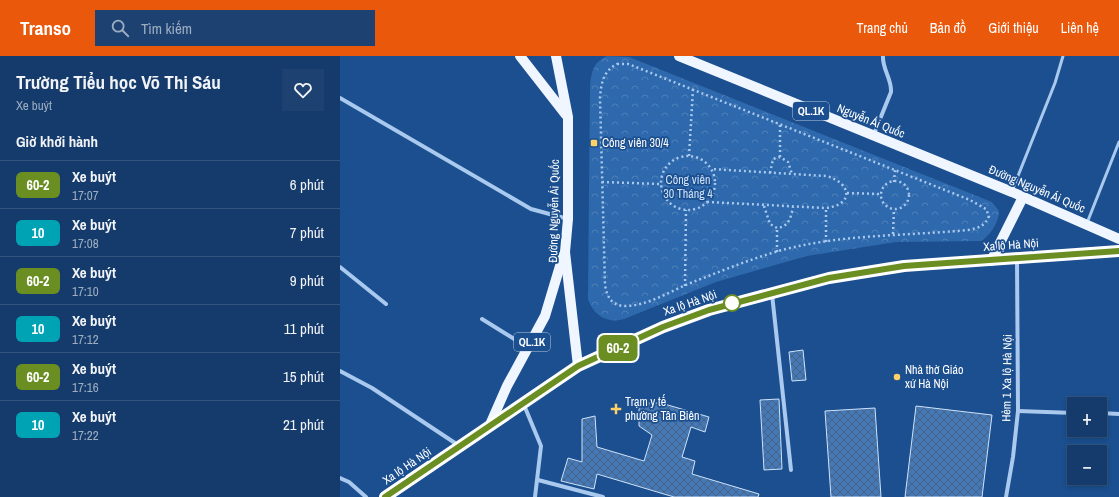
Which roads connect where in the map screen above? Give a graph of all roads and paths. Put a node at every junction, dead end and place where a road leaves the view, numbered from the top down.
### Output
1 (520, 56) edge
2 (556, 56) edge
3 (679, 56) edge
4 (883, 56) edge
5 (1063, 56) edge
6 (693, 89) junction
7 (341, 99) edge
8 (340, 104) edge
9 (568, 117) junction
10 (780, 124) junction
11 (873, 136) junction
12 (1119, 142) edge
13 (689, 156) junction
14 (780, 157) junction
15 (944, 164) joint
16 (712, 169) junction
17 (895, 170) junction
18 (770, 172) junction
19 (792, 174) junction
20 (602, 182) junction
21 (894, 182) junction
22 (660, 184) junction
23 (1012, 192) junction
24 (847, 193) junction
25 (881, 194) junction
26 (1022, 197) junction
27 (707, 202) junction
28 (764, 206) junction
29 (793, 207) junction
30 (826, 208) junction
31 (894, 209) junction
32 (686, 210) junction
33 (568, 220) junction
34 (1086, 224) junction
35 (777, 228) junction
36 (893, 234) junction
37 (1119, 239) edge
38 (826, 242) junction
39 (1119, 251) edge
40 (565, 252) junction
41 (777, 252) junction
42 (1017, 259) junction
43 (991, 261) junction
44 (340, 268) edge
45 (685, 286) junction
46 (772, 292) junction
47 (386, 304) dead end
48 (482, 319) dead end
49 (529, 348) junction
50 (578, 366) junction
51 (340, 371) edge
52 (524, 404) junction
53 (1018, 411) junction
54 (1067, 413) edge
55 (1107, 413) edge
56 (1119, 414) edge
57 (489, 427) junction
58 (461, 447) junction
59 (791, 470) dead end
60 (340, 478) edge
61 (538, 480) junction
62 (366, 497) edge
63 (385, 497) edge
64 (535, 497) edge
65 (603, 497) edge
66 (1006, 497) edge

1 - 9 main road
2 - 9 main road, Đường Nguyễn Ái Quốc / QL.1K
3 - 11 main road, Nguyễn Ái Quốc / QL.1K
4 - 11 street
5 - 23 lane
6 - 10 path
6 - 13 path
6 - 20 path
7 - 8 street
7 - 33 street
9 - 33 main road, Đường Nguyễn Ái Quốc / QL.1K
10 - 14 path
10 - 17 path
11 - 15 main road, Nguyễn Ái Quốc / QL.1K
12 - 34 lane
13 - 16 path
13 - 22 path
14 - 18 path
14 - 19 path
15 - 23 main road, Đường Nguyễn Ái Quốc / QL.1K
16 - 18 path
16 - 27 path
17 - 21 path
17 - 36 path
18 - 19 path
19 - 24 path
20 - 22 path
20 - 45 path
21 - 25 path
21 - 31 path
22 - 32 path
23 - 26 main road, Đường Nguyễn Ái Quốc / QL.1K
24 - 25 path
24 - 30 path
25 - 31 path
26 - 34 main road, Đường Nguyễn Ái Quốc / QL.1K
26 - 43 main road
27 - 28 path
27 - 32 path
28 - 29 path
28 - 35 path
29 - 30 path
29 - 35 path
30 - 38 path
31 - 36 path
32 - 45 path
33 - 40 main road, Đường Nguyễn Ái Quốc / QL.1K
34 - 37 main road, Đường Nguyễn Ái Quốc / QL.1K
35 - 41 path
36 - 38 path
38 - 41 path
39 - 42 highway, Xa lộ Hà Nội
40 - 49 main road, QL.1K
40 - 50 main road, Đường Nguyễn Ái Quốc / QL.1K
41 - 45 path
42 - 43 highway, Xa lộ Hà Nội
42 - 53 street, Hẻm 1 Xa lộ Hà Nội
43 - 46 highway, Xa lộ Hà Nội
44 - 47 street
46 - 50 highway, Xa lộ Hà Nội
46 - 59 street
48 - 49 street
49 - 57 main road, QL.1K
50 - 52 highway, Xa lộ Hà Nội
51 - 58 street
52 - 57 highway, Xa lộ Hà Nội
52 - 61 street
53 - 54 street
53 - 66 street, Hẻm 1 Xa lộ Hà Nội
55 - 56 street
57 - 58 highway, Xa lộ Hà Nội
58 - 63 highway, Xa lộ Hà Nội
60 - 62 street
61 - 64 street
61 - 65 street

